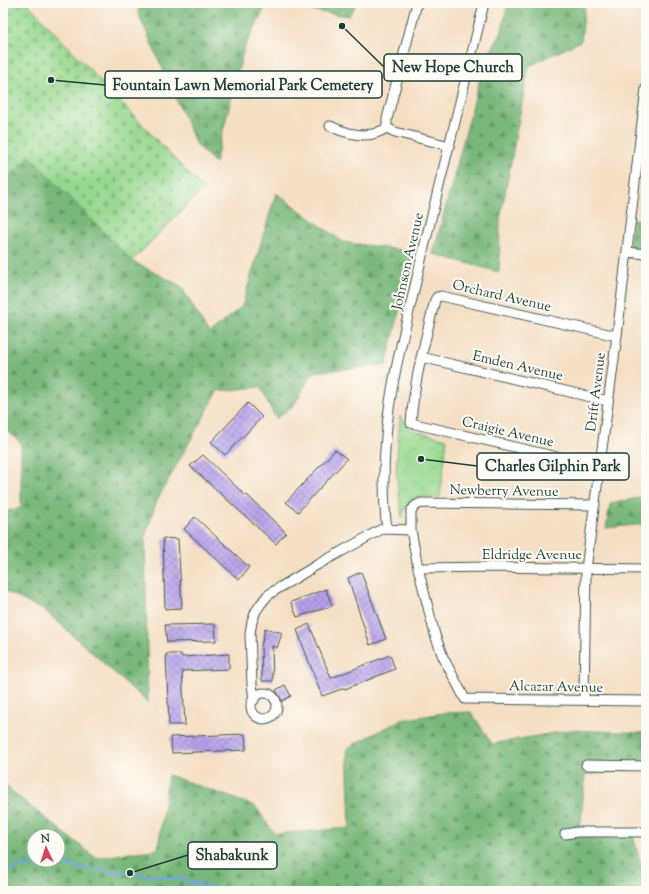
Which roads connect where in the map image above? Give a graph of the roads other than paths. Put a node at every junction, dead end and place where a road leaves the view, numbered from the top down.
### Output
1 (416, 3) edge
2 (484, 3) edge
3 (646, 88) edge
4 (330, 126) dead end
5 (387, 128) junction
6 (450, 146) junction
7 (627, 252) junction
8 (646, 254) edge
9 (617, 336) junction
10 (421, 357) junction
11 (608, 401) junction
12 (411, 423) joint
13 (600, 467) junction
14 (594, 505) junction
15 (387, 529) junction
16 (411, 530) junction
17 (418, 568) junction
18 (586, 568) junction
19 (646, 569) edge
20 (254, 700) dead end
21 (584, 700) junction
22 (646, 701) edge
23 (586, 765) dead end
24 (646, 766) edge
25 (646, 832) edge
26 (565, 834) dead end

1 - 5 street
2 - 6 street, Johnson Avenue
3 - 7 street, Drift Avenue
4 - 5 street
5 - 6 street
6 - 15 street, Johnson Avenue
7 - 8 street
7 - 9 street, Drift Avenue
9 - 10 street, Orchard Avenue
9 - 11 street, Drift Avenue
10 - 11 street, Emden Avenue
10 - 12 street, Orchard Avenue
11 - 13 street, Drift Avenue
12 - 13 street, Craigie Avenue
13 - 14 street, Drift Avenue
14 - 16 street, Newberry Avenue
14 - 18 street, Drift Avenue
15 - 16 street
15 - 20 street
16 - 17 street
17 - 18 street, Eldridge Avenue
17 - 21 street, Alcazar Avenue
18 - 19 street, Eldridge Avenue
18 - 21 street, Drift Avenue
21 - 22 street, Alcazar Avenue
23 - 24 street
25 - 26 street

